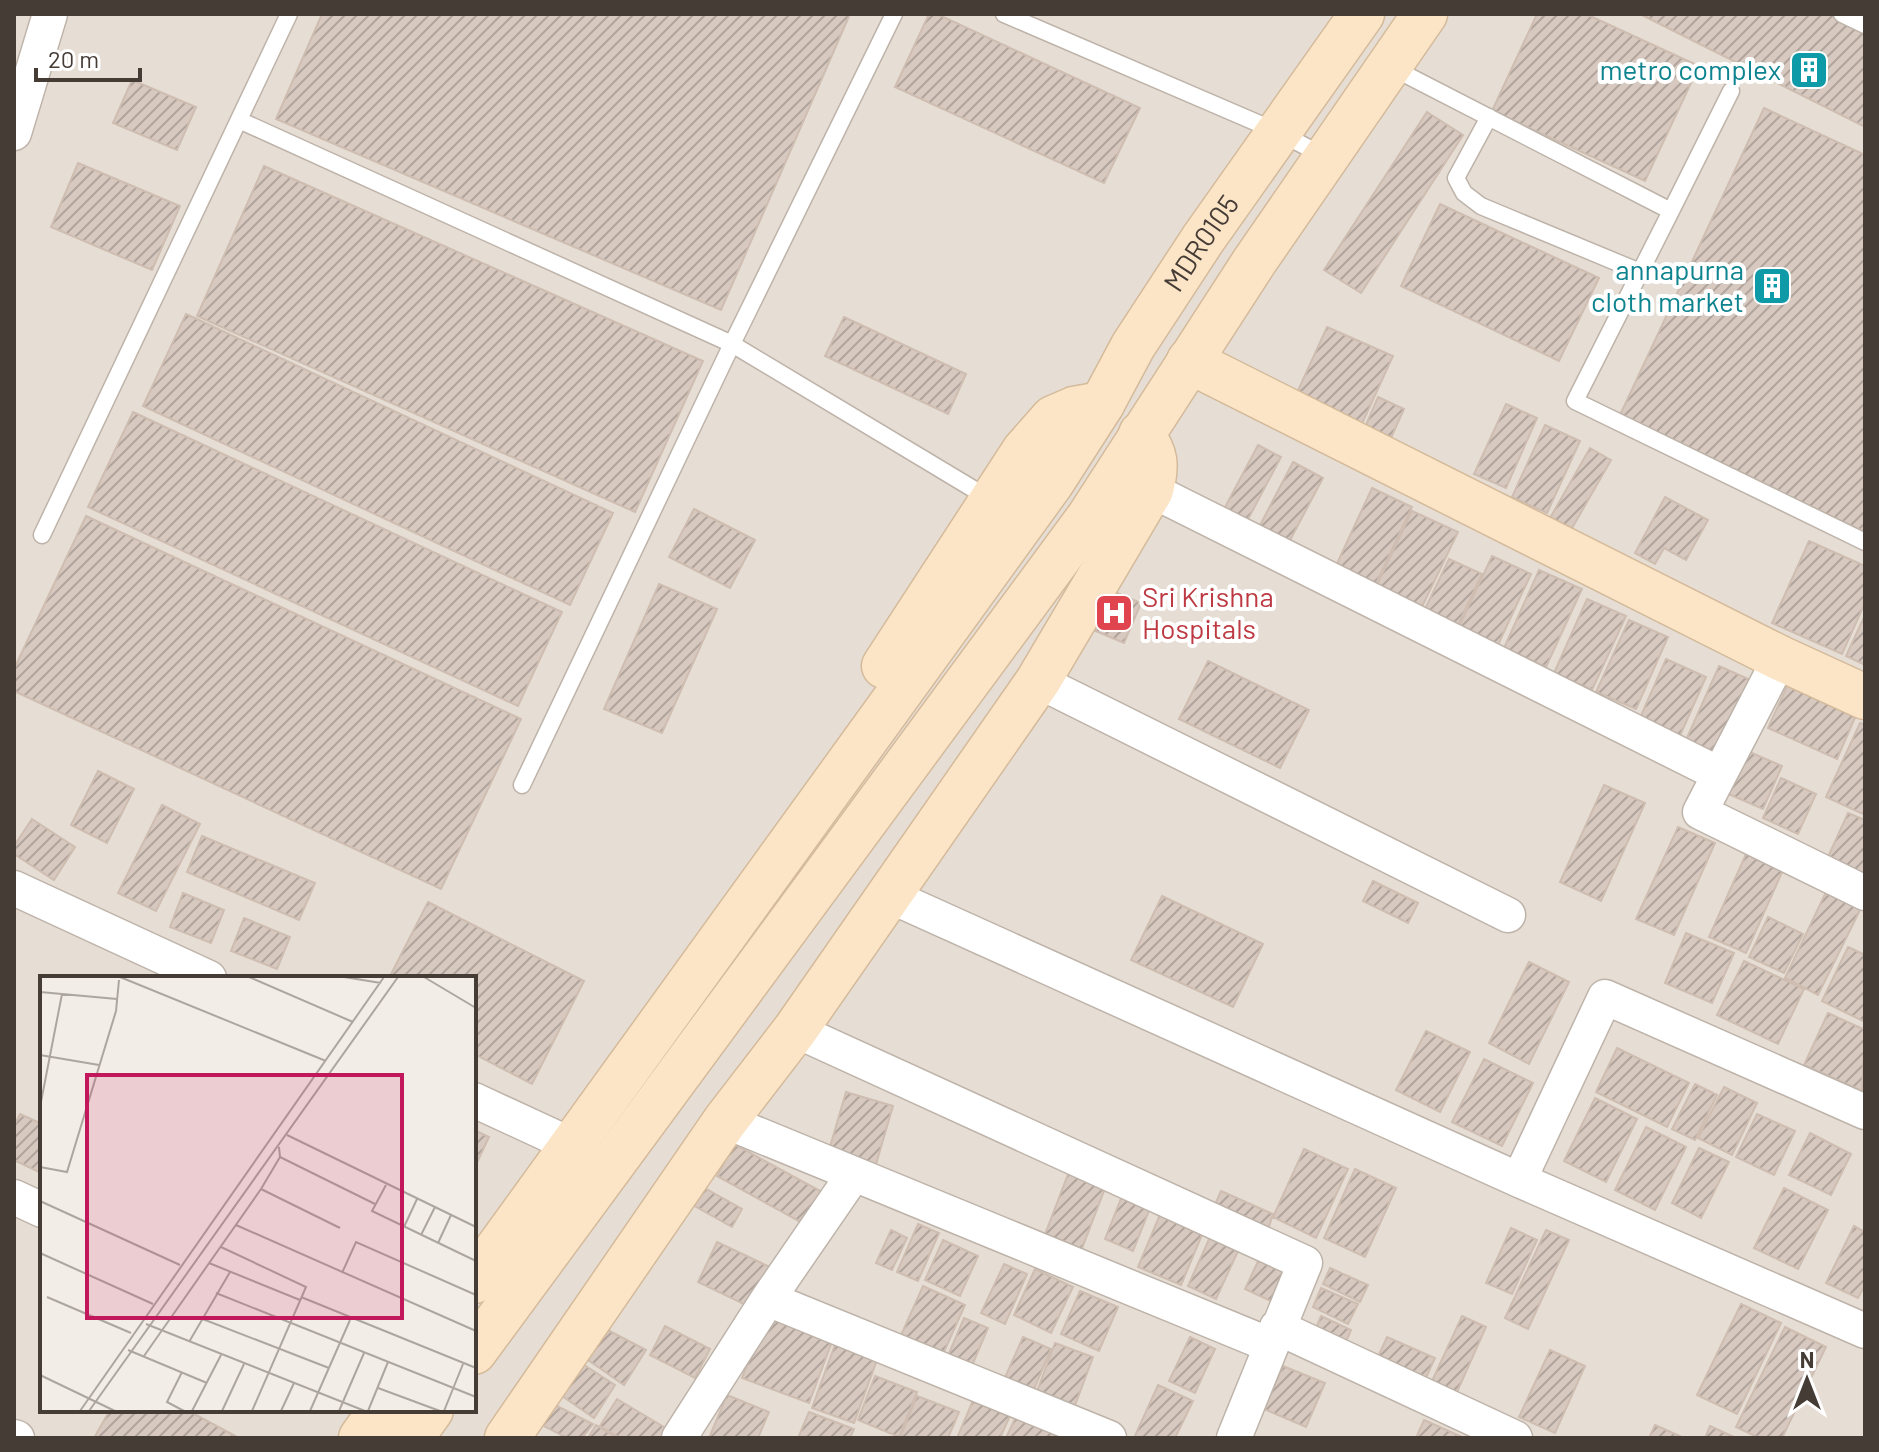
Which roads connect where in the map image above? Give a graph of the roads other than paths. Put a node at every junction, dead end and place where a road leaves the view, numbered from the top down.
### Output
1 (50, 14) edge
2 (289, 14) edge
3 (894, 14) edge
4 (1004, 14) edge
5 (1362, 14) edge
6 (1425, 14) edge
7 (1842, 14) edge
8 (1865, 25) edge
9 (1390, 66) junction
10 (1731, 91) dead end
11 (1489, 117) junction
12 (239, 120) junction
13 (1276, 131) junction
14 (14, 133) edge
15 (1326, 157) junction
16 (1671, 211) junction
17 (1640, 272) junction
18 (732, 344) junction
19 (1189, 361) junction
20 (1102, 404) junction
21 (1141, 434) junction
22 (1151, 490) junction
23 (992, 500) junction
24 (42, 535) dead end
25 (1865, 542) edge
26 (1780, 658) junction
27 (1038, 681) junction
28 (1865, 697) edge
29 (1719, 774) junction
30 (522, 785) dead end
31 (14, 888) edge
32 (1865, 893) edge
33 (888, 895) junction
34 (1508, 915) dead end
35 (205, 976) edge
36 (795, 1030) junction
37 (476, 1101) edge
38 (1865, 1112) edge
39 (725, 1121) junction
40 (554, 1137) junction
41 (854, 1174) junction
42 (1519, 1180) junction
43 (14, 1197) edge
44 (40, 1209) edge
45 (476, 1248) edge
46 (476, 1278) edge
47 (768, 1299) junction
48 (1865, 1331) edge
49 (1274, 1336) junction
50 (476, 1349) edge
51 (361, 1412) edge
52 (380, 1412) edge
53 (430, 1412) edge
54 (342, 1438) edge
55 (361, 1438) edge
56 (411, 1438) edge
57 (507, 1438) edge
58 (679, 1438) edge
59 (1109, 1438) edge
60 (1234, 1438) edge
61 (1515, 1438) edge

1 - 14 street
2 - 12 lane
3 - 18 lane
4 - 13 lane
5 - 13 main road, MDR0105
6 - 9 main road, MDR0105
7 - 8 lane
9 - 11 lane
9 - 15 main road, MDR0105
10 - 16 lane
11 - 16 lane
11 - 17 lane
12 - 18 lane
12 - 24 lane
13 - 15 lane
13 - 20 main road, MDR0105
15 - 19 main road, MDR0105
16 - 17 lane
17 - 25 lane
18 - 23 lane
18 - 30 lane
19 - 21 main road, MDR0105
19 - 26 main road
20 - 23 main road
20 - 46 main road, MDR0105
21 - 22 main road
21 - 50 main road, MDR0105
22 - 27 main road
22 - 29 street
23 - 40 main road
26 - 28 main road
26 - 29 street
27 - 33 main road
27 - 34 street
29 - 32 street
31 - 35 street
33 - 36 main road
33 - 42 street
36 - 39 main road
36 - 49 street
37 - 40 street
38 - 42 street
39 - 41 street
39 - 57 main road
40 - 45 main road
41 - 47 street
41 - 49 street
42 - 48 street
43 - 44 street
47 - 58 street
47 - 59 street
49 - 60 street
49 - 61 street
51 - 54 main road
52 - 55 main road
53 - 56 main road

